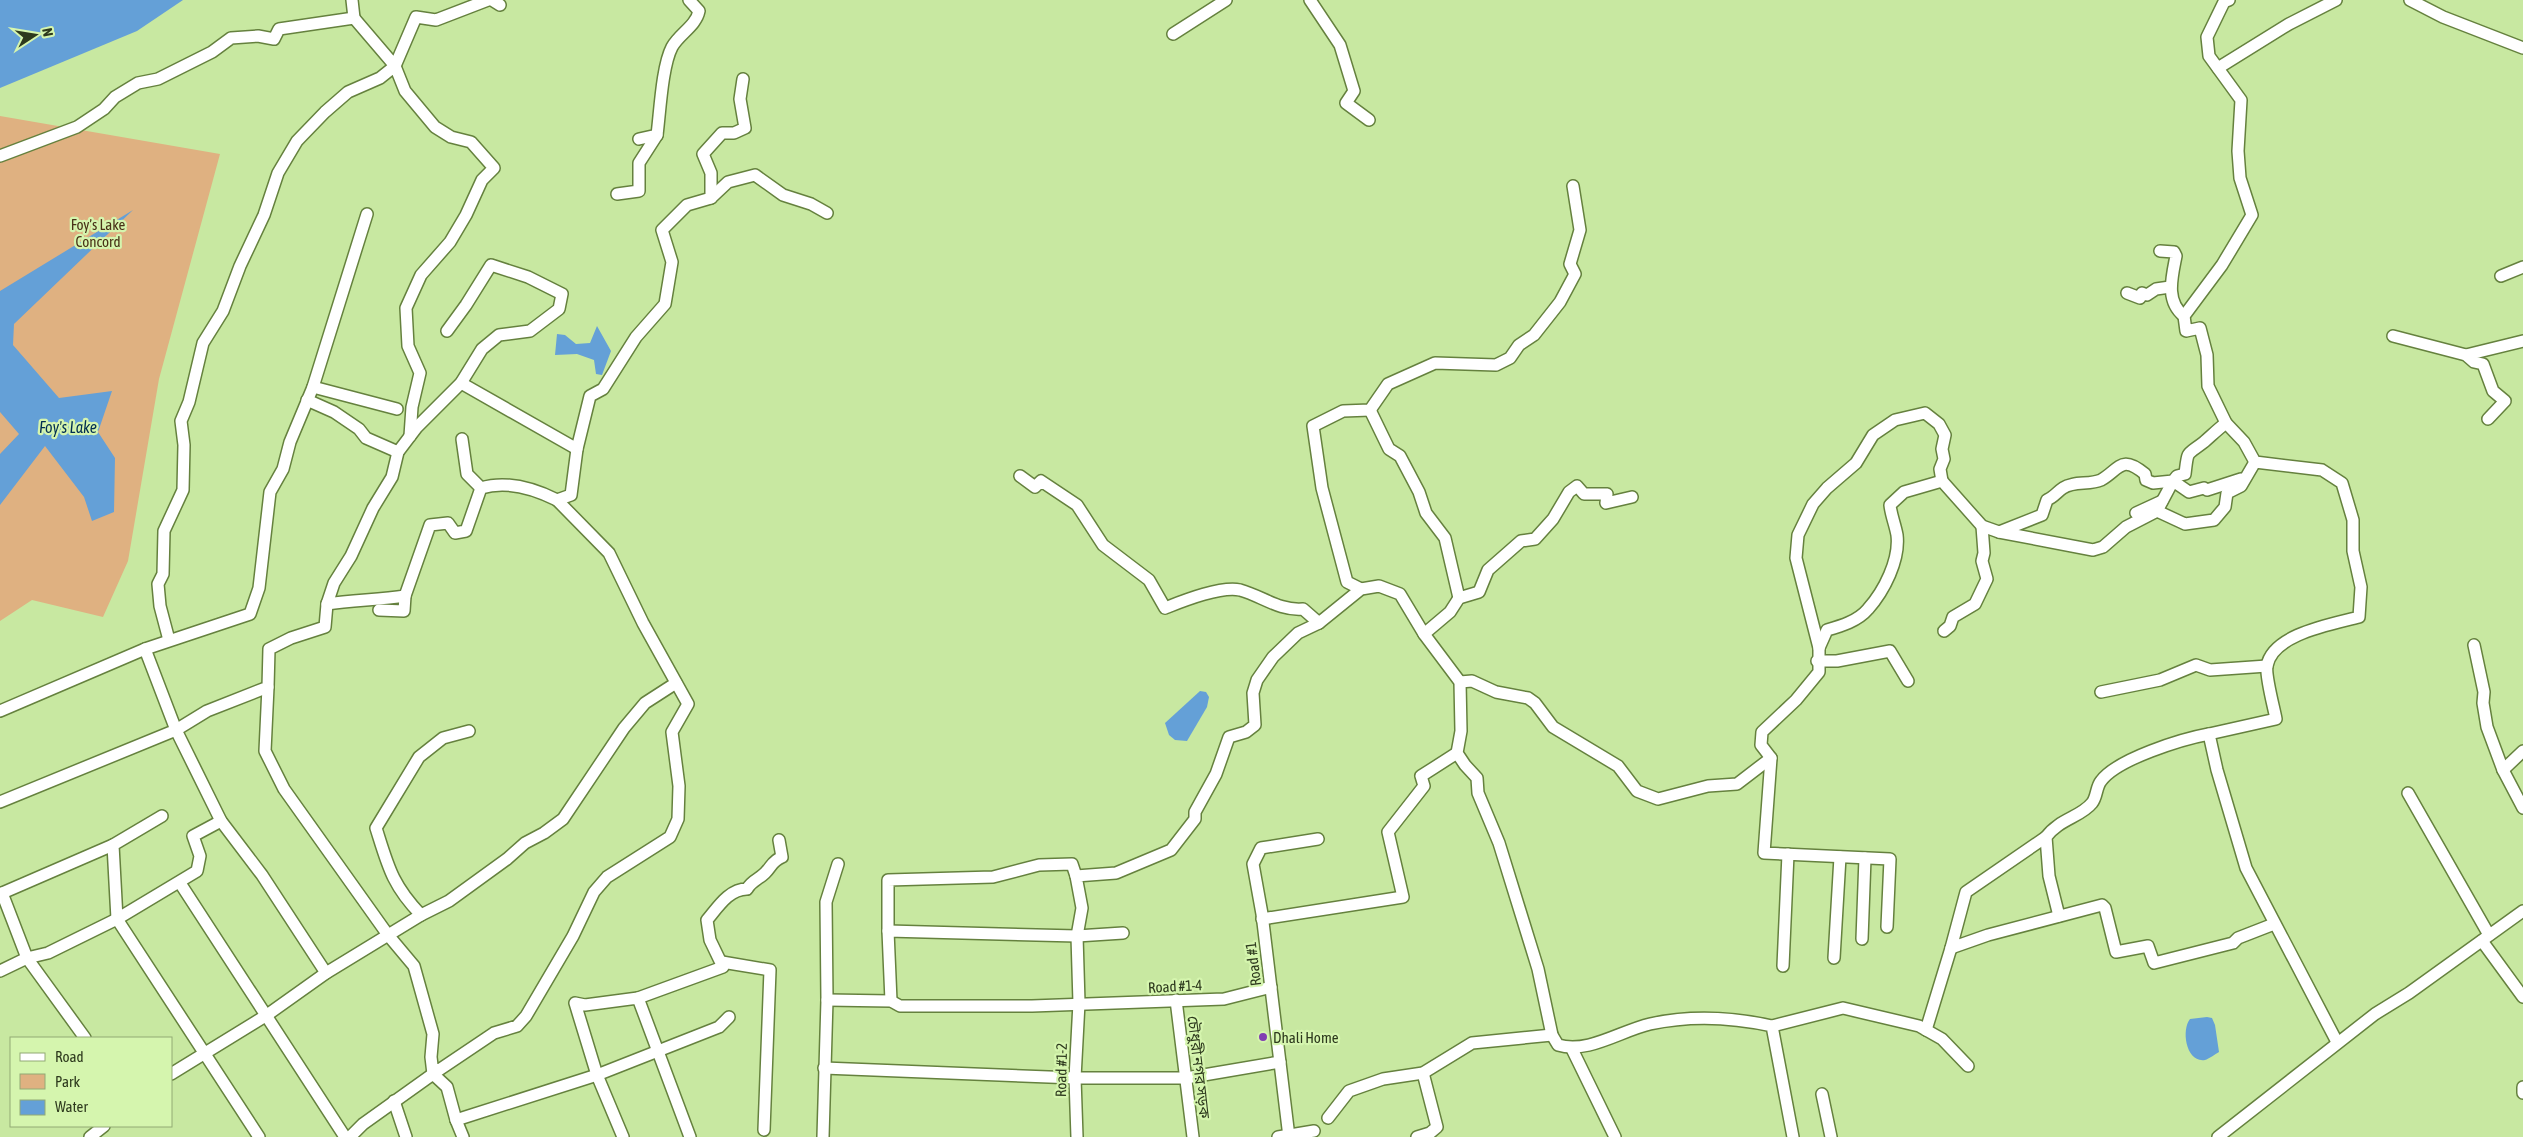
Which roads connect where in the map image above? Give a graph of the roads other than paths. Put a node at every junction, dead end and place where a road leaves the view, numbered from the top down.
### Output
1 (352, 0) edge
2 (689, 0) edge
3 (1226, 0) edge
4 (1310, 0) edge
5 (2229, 0) edge
6 (2336, 0) edge
7 (2410, 0) edge
8 (493, 2) edge
9 (354, 18) junction
10 (1174, 34) dead end
11 (2523, 48) edge
12 (395, 66) junction
13 (2218, 68) junction
14 (743, 79) dead end
15 (1369, 120) dead end
16 (656, 135) junction
17 (639, 139) dead end
18 (0, 156) edge
19 (1573, 186) dead end
20 (616, 194) dead end
21 (711, 198) junction
22 (827, 213) dead end
23 (367, 214) dead end
24 (2160, 251) dead end
25 (2523, 267) edge
26 (2501, 276) dead end
27 (2170, 287) junction
28 (2127, 293) dead end
29 (2184, 316) junction
30 (446, 331) dead end
31 (2393, 336) dead end
32 (2523, 341) edge
33 (2466, 355) junction
34 (461, 383) junction
35 (313, 387) junction
36 (307, 400) junction
37 (396, 410) dead end
38 (1370, 410) junction
39 (2488, 419) dead end
40 (2226, 423) junction
41 (410, 436) junction
42 (462, 439) dead end
43 (577, 449) junction
44 (398, 452) junction
45 (2255, 462) junction
46 (1020, 476) dead end
47 (2245, 478) junction
48 (1942, 481) junction
49 (2173, 481) junction
50 (481, 488) junction
51 (2189, 492) junction
52 (1632, 496) dead end
53 (557, 500) junction
54 (2161, 503) junction
55 (2136, 513) dead end
56 (1982, 526) junction
57 (1999, 532) junction
58 (1361, 589) junction
59 (405, 596) junction
60 (1459, 598) junction
61 (327, 604) junction
62 (379, 610) dead end
63 (1319, 623) junction
64 (1944, 631) dead end
65 (1424, 634) junction
66 (169, 640) junction
67 (2474, 645) dead end
68 (1819, 648) junction
69 (145, 650) junction
70 (1817, 661) junction
71 (2267, 666) junction
72 (1908, 681) dead end
73 (1460, 682) junction
74 (676, 683) junction
75 (268, 687) junction
76 (2101, 692) dead end
77 (0, 712) edge
78 (176, 730) junction
79 (469, 731) dead end
80 (2209, 734) junction
81 (2523, 751) edge
82 (1457, 753) junction
83 (1770, 758) junction
84 (2503, 770) junction
85 (2408, 793) dead end
86 (0, 802) edge
87 (2523, 808) edge
88 (162, 816) dead end
89 (221, 821) junction
90 (2046, 837) junction
91 (779, 840) dead end
92 (1318, 840) dead end
93 (113, 844) junction
94 (1788, 854) junction
95 (1840, 857) junction
96 (1865, 858) junction
97 (838, 864) dead end
98 (1076, 876) junction
99 (180, 883) junction
100 (1, 893) edge
101 (2523, 911) edge
102 (421, 915) junction
103 (2059, 916) junction
104 (117, 919) junction
105 (1262, 919) junction
106 (2274, 924) junction
107 (1887, 927) dead end
108 (888, 931) junction
109 (1123, 933) dead end
110 (388, 935) junction
111 (1077, 936) junction
112 (2486, 938) junction
113 (1862, 939) dead end
114 (1951, 948) junction
115 (27, 958) junction
116 (1834, 958) dead end
117 (722, 962) junction
118 (1783, 966) dead end
119 (0, 971) edge
120 (326, 973) junction
121 (1271, 987) junction
122 (2523, 996) edge
123 (638, 998) junction
124 (827, 1000) junction
125 (1176, 1000) junction
126 (890, 1001) junction
127 (1079, 1003) junction
128 (267, 1014) junction
129 (729, 1017) dead end
130 (1772, 1026) junction
131 (1926, 1030) junction
132 (1552, 1035) junction
133 (84, 1037) edge
134 (2337, 1042) junction
135 (1572, 1049) junction
136 (658, 1051) junction
137 (203, 1053) junction
138 (1280, 1062) junction
139 (1968, 1066) dead end
140 (824, 1068) junction
141 (1423, 1072) junction
142 (172, 1073) edge
143 (433, 1074) junction
144 (597, 1075) junction
145 (1075, 1078) junction
146 (1186, 1078) junction
147 (2523, 1087) edge
148 (2523, 1093) edge
149 (1822, 1094) dead end
150 (394, 1102) junction
151 (1328, 1118) dead end
152 (456, 1120) junction
153 (103, 1127) edge
154 (764, 1130) dead end
155 (1314, 1131) dead end
156 (1285, 1136) edge
157 (90, 1137) edge
158 (259, 1137) edge
159 (345, 1137) edge
160 (350, 1137) edge
161 (406, 1137) edge
162 (464, 1137) edge
163 (623, 1137) edge
164 (690, 1137) edge
165 (823, 1137) edge
166 (1076, 1137) edge
167 (1193, 1137) edge
168 (1417, 1137) edge
169 (1615, 1137) edge
170 (1792, 1137) edge
171 (1831, 1137) edge
172 (2218, 1137) edge

1 - 9 street
2 - 16 street
3 - 10 street
4 - 15 street
5 - 13 street
6 - 13 street
7 - 11 street
8 - 12 street
9 - 12 street
9 - 18 street
12 - 41 street
12 - 66 street
13 - 29 street
14 - 21 street
16 - 17 street
16 - 20 street
19 - 38 street
21 - 22 street
21 - 43 street
23 - 35 street
24 - 27 street
25 - 26 street
27 - 28 street
27 - 29 street
29 - 40 street
30 - 34 street
31 - 33 street
32 - 33 street
33 - 39 street
34 - 41 street
34 - 43 street
35 - 36 street
35 - 37 street
36 - 44 street
36 - 66 street
38 - 58 street
38 - 60 street
40 - 45 street
40 - 49 street
41 - 44 street
42 - 50 street
43 - 53 street
44 - 61 street
45 - 47 street
45 - 71 street
46 - 63 street
47 - 51 street
47 - 54 street
48 - 56 street
48 - 68 street
48 - 68 street
49 - 51 street
49 - 54 street
49 - 57 street
50 - 53 street
50 - 59 street
51 - 54 street
52 - 60 street
53 - 74 street
54 - 55 street
54 - 57 street
56 - 57 street
56 - 64 street
58 - 63 street
58 - 65 street
59 - 61 street
59 - 62 street
60 - 65 street
61 - 75 street
63 - 98 street
65 - 73 street
66 - 69 street
67 - 84 street
68 - 70 street
69 - 77 street
69 - 78 street
70 - 72 street
70 - 83 street
71 - 76 street
71 - 80 street
73 - 82 street
73 - 83 street
74 - 102 street
74 - 143 street
75 - 78 street
75 - 110 street
78 - 86 street
78 - 89 street
79 - 102 street
80 - 90 street
80 - 106 street
81 - 84 street
82 - 105 street
82 - 132 street
83 - 94 street
84 - 87 street
85 - 112 street
88 - 93 street
89 - 99 street
89 - 120 street
90 - 103 street
90 - 114 street
91 - 117 street
92 - 105 street, Road #1
93 - 100 street
93 - 104 street
94 - 95 street
94 - 118 street
95 - 96 street
95 - 116 street
96 - 107 street
96 - 113 street
97 - 124 street
98 - 108 street
98 - 111 street, Road #1-2
99 - 104 street
99 - 128 street
100 - 115 street
101 - 112 street
102 - 110 street
103 - 106 street
103 - 114 street
104 - 115 street
104 - 137 street
105 - 121 street, Road #1
106 - 134 street
108 - 111 street
108 - 126 street
109 - 111 street
110 - 120 street
110 - 143 street
111 - 127 street, Road #1-2
112 - 122 street
112 - 134 street
114 - 131 street
115 - 119 street
115 - 133 street
117 - 123 street
117 - 154 street
120 - 128 street
121 - 125 street, Road #1-4
121 - 138 street, Road #1
123 - 136 street
123 - 144 street
124 - 126 street, Road #1-4
124 - 140 street
125 - 127 street, Road #1-4
125 - 146 street, চৌধুরী নগর সড়ক
126 - 127 street, Road #1-4
127 - 145 street, Road #1-2
128 - 137 street
128 - 159 street
129 - 136 street
130 - 131 street
130 - 135 street
130 - 170 street
131 - 139 street
132 - 135 street
132 - 141 street
134 - 172 street
135 - 169 street
136 - 144 street
136 - 164 street
137 - 142 street
137 - 158 street
138 - 146 street
138 - 156 street, Road #1
140 - 145 street
140 - 165 street
141 - 151 street
141 - 168 street
143 - 150 street
143 - 152 street
144 - 152 street
144 - 163 street
145 - 146 street
145 - 166 street, Road #1-2
146 - 167 street, চৌধুরী নগর সড়ক
147 - 148 street
149 - 171 street
150 - 160 street
150 - 161 street
152 - 162 street
153 - 157 street
155 - 156 street

